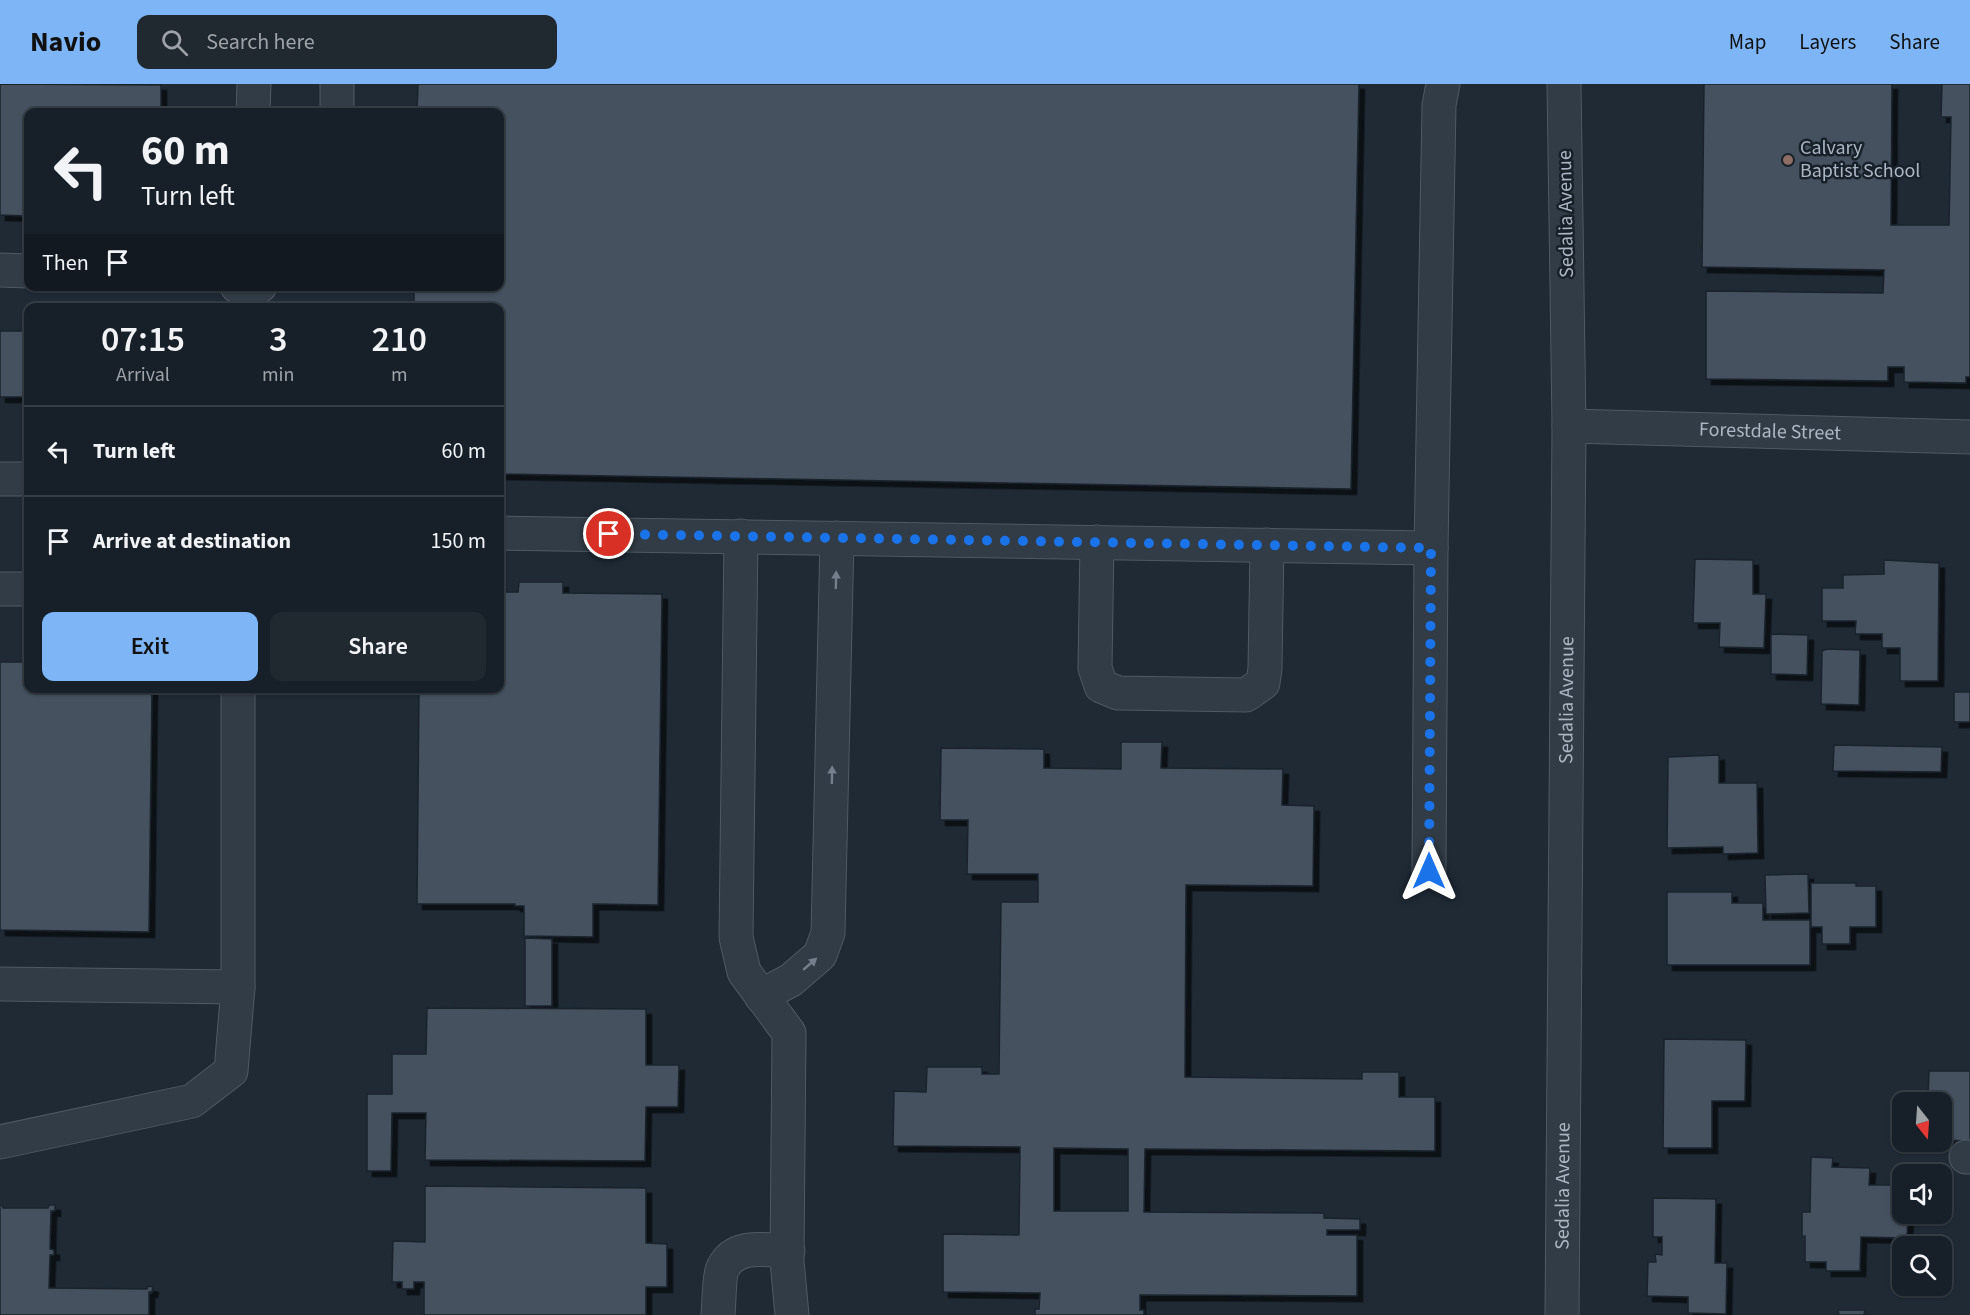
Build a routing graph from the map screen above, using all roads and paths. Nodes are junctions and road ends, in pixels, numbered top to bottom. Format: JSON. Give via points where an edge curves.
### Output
{"nodes":[{"id":1,"x":254,"y":84,"type":"edge"},
{"id":2,"x":338,"y":84,"type":"edge"},
{"id":3,"x":1443,"y":84,"type":"edge"},
{"id":4,"x":1564,"y":84,"type":"edge"},
{"id":5,"x":253,"y":108,"type":"edge"},
{"id":6,"x":337,"y":108,"type":"edge"},
{"id":7,"x":0,"y":270,"type":"edge"},
{"id":8,"x":24,"y":271,"type":"edge"},
{"id":9,"x":1569,"y":426,"type":"junction"},
{"id":10,"x":1970,"y":437,"type":"edge"},
{"id":11,"x":0,"y":478,"type":"edge"},
{"id":12,"x":24,"y":479,"type":"edge"},
{"id":13,"x":504,"y":533,"type":"edge"},
{"id":14,"x":741,"y":536,"type":"junction"},
{"id":15,"x":837,"y":538,"type":"junction"},
{"id":16,"x":1097,"y":542,"type":"junction"},
{"id":17,"x":1267,"y":545,"type":"junction"},
{"id":18,"x":1431,"y":548,"type":"junction"},
{"id":19,"x":0,"y":589,"type":"edge"},
{"id":20,"x":24,"y":589,"type":"edge"},
{"id":21,"x":238,"y":693,"type":"edge"},
{"id":22,"x":1429,"y":871,"type":"dead end"},
{"id":23,"x":0,"y":984,"type":"edge"},
{"id":24,"x":238,"y":987,"type":"junction"},
{"id":25,"x":761,"y":996,"type":"junction"},
{"id":26,"x":0,"y":1142,"type":"edge"},
{"id":27,"x":788,"y":1251,"type":"junction"},
{"id":28,"x":718,"y":1315,"type":"edge"},
{"id":29,"x":792,"y":1315,"type":"edge"},
{"id":30,"x":1562,"y":1315,"type":"edge"}],
"edges":[{"from":1,"to":5,"type":"street"},
{"from":2,"to":6,"type":"street"},
{"from":3,"to":18,"type":"street","via":[[1439,105]]},
{"from":4,"to":9,"type":"street","name":"Sedalia Avenue"},
{"from":7,"to":8,"type":"street"},
{"from":9,"to":10,"type":"street","name":"Forestdale Street"},
{"from":9,"to":30,"type":"street","name":"Sedalia Avenue"},
{"from":11,"to":12,"type":"street"},
{"from":13,"to":14,"type":"street"},
{"from":14,"to":15,"type":"street"},
{"from":14,"to":25,"type":"street","via":[[736,937],[744,972]]},
{"from":15,"to":16,"type":"street"},
{"from":25,"to":15,"type":"street","one_way":true,"via":[[791,980],[820,955],[828,933]]},
{"from":16,"to":17,"type":"street"},
{"from":16,"to":17,"type":"street","via":[[1095,668],[1101,686],[1118,693],[1246,695],[1263,682]]},
{"from":17,"to":18,"type":"street"},
{"from":18,"to":22,"type":"street"},
{"from":19,"to":20,"type":"street"},
{"from":21,"to":24,"type":"street"},
{"from":23,"to":24,"type":"street"},
{"from":24,"to":26,"type":"street","via":[[231,1071],[192,1101]]},
{"from":25,"to":27,"type":"street","via":[[789,1033]]},
{"from":27,"to":28,"type":"street","via":[[752,1248],[734,1255],[722,1268]]},
{"from":27,"to":29,"type":"street"}]}
